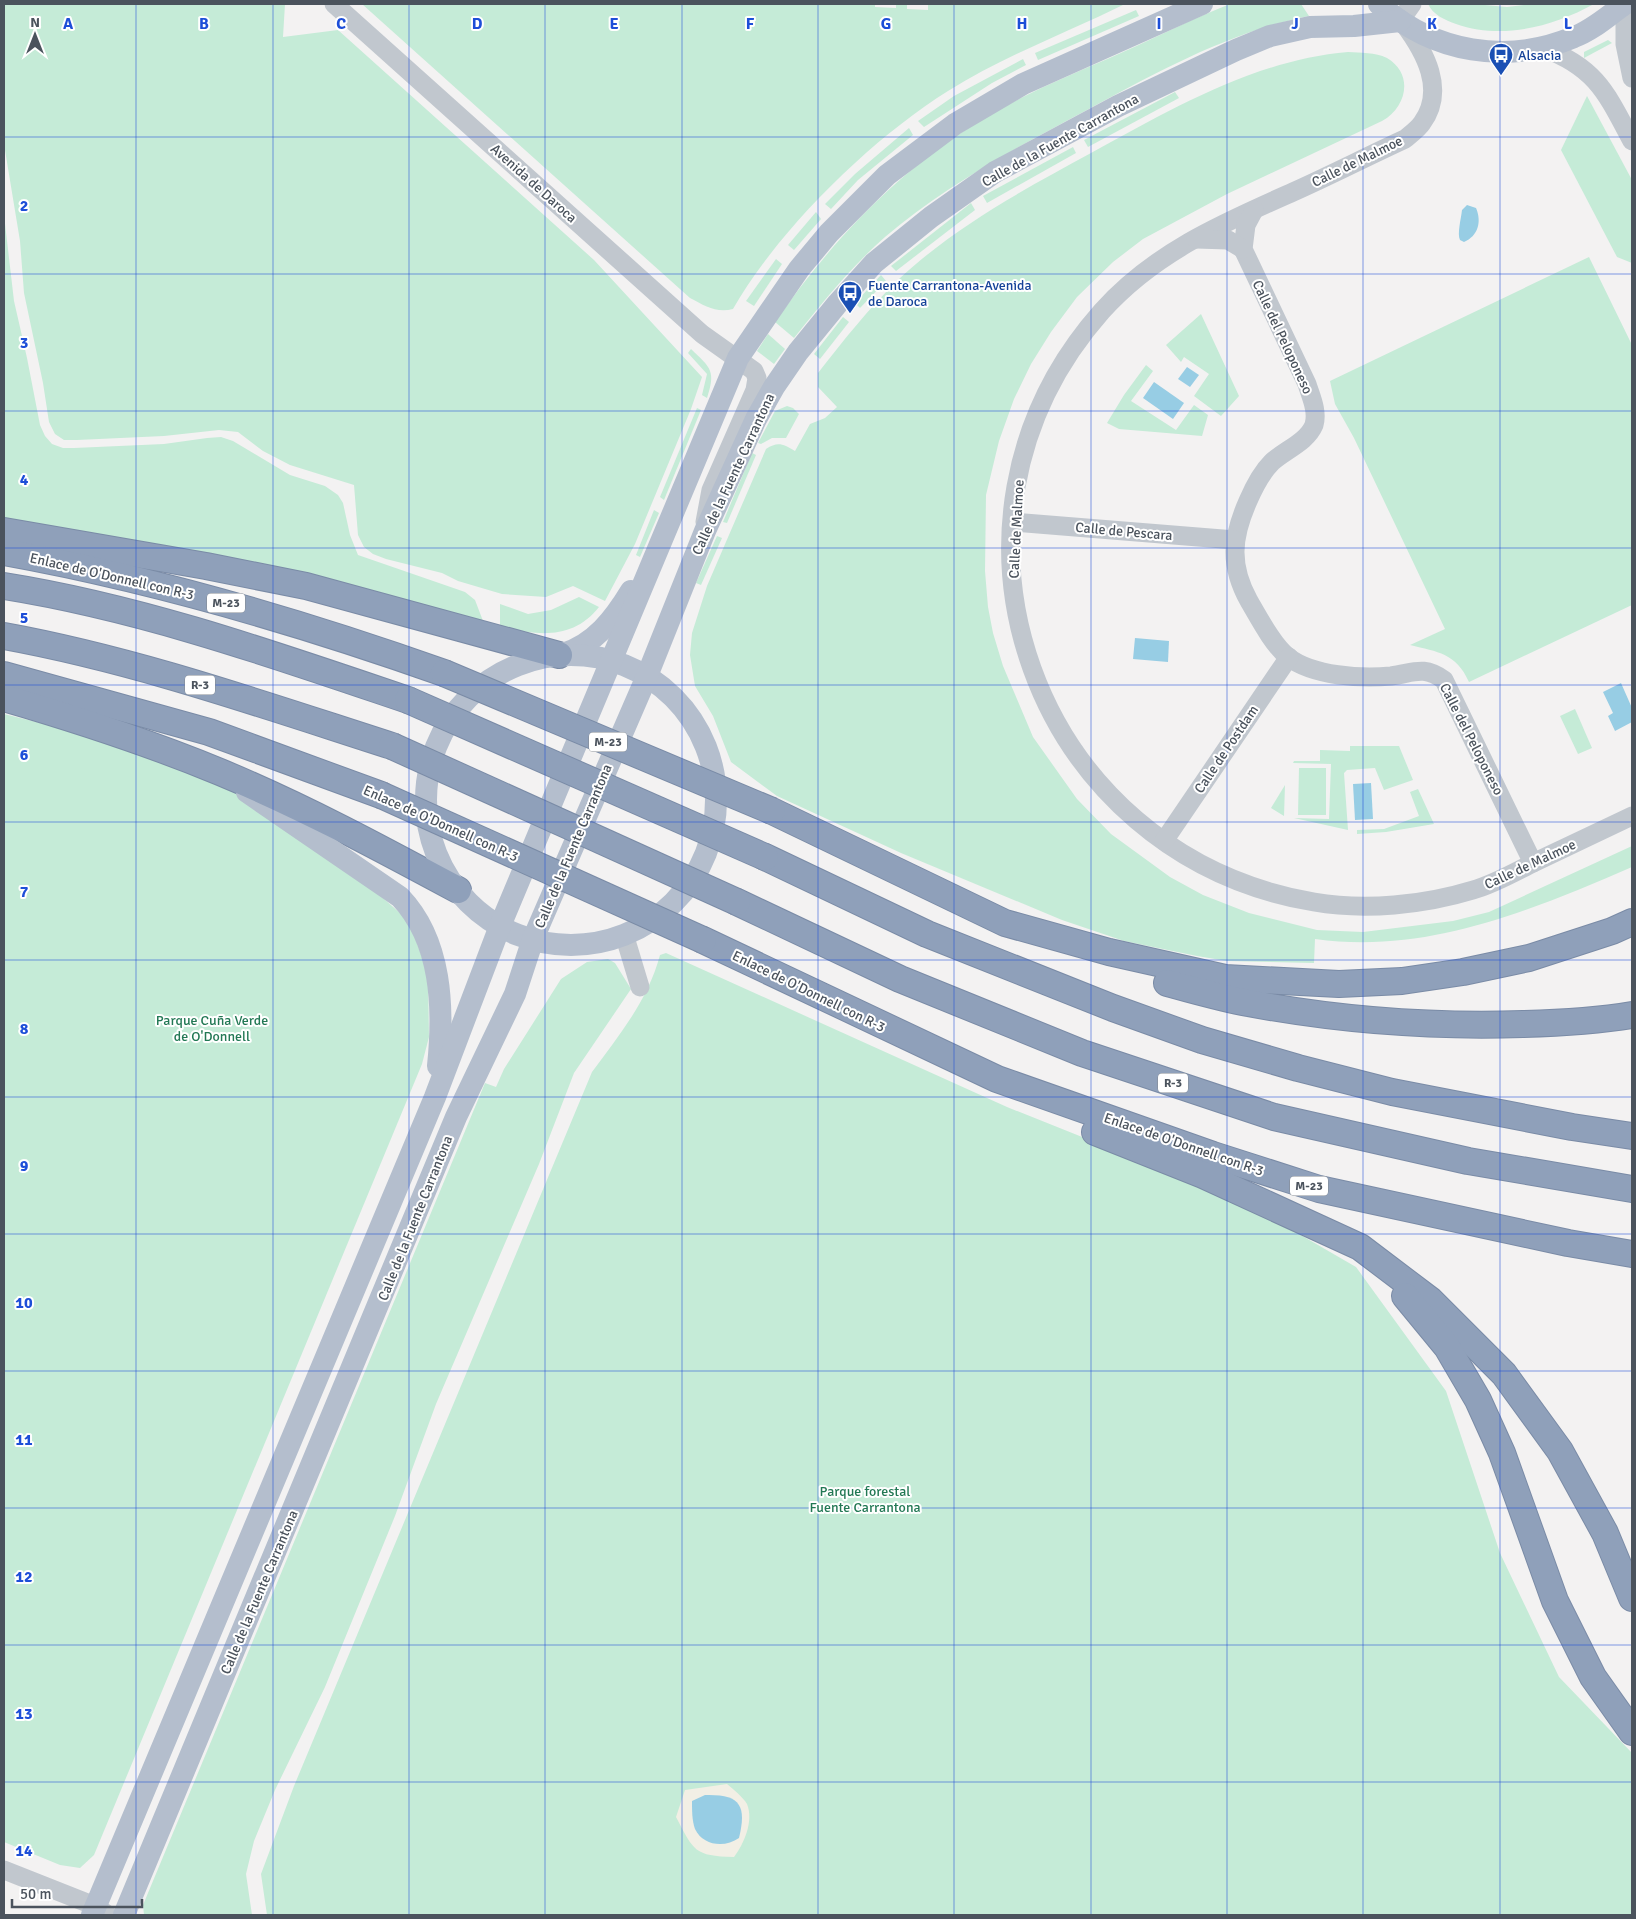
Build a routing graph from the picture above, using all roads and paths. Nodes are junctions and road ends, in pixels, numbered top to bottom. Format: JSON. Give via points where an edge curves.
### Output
{"nodes":[{"id":1,"x":334,"y":4,"type":"edge"},
{"id":2,"x":1202,"y":4,"type":"edge"},
{"id":3,"x":1379,"y":4,"type":"edge"},
{"id":4,"x":1625,"y":4,"type":"edge"},
{"id":5,"x":1405,"y":16,"type":"edge"},
{"id":6,"x":1543,"y":48,"type":"junction"},
{"id":7,"x":1632,"y":78,"type":"edge"},
{"id":8,"x":1632,"y":141,"type":"edge"},
{"id":9,"x":1254,"y":210,"type":"junction"},
{"id":10,"x":1190,"y":240,"type":"junction"},
{"id":11,"x":1243,"y":249,"type":"junction"},
{"id":12,"x":738,"y":358,"type":"junction"},
{"id":13,"x":1013,"y":522,"type":"junction"},
{"id":14,"x":705,"y":530,"type":"junction"},
{"id":15,"x":4,"y":531,"type":"edge"},
{"id":16,"x":665,"y":531,"type":"junction"},
{"id":17,"x":1235,"y":540,"type":"junction"},
{"id":18,"x":4,"y":552,"type":"edge"},
{"id":19,"x":4,"y":586,"type":"edge"},
{"id":20,"x":4,"y":636,"type":"edge"},
{"id":21,"x":559,"y":655,"type":"junction"},
{"id":22,"x":1288,"y":657,"type":"junction"},
{"id":23,"x":612,"y":661,"type":"junction"},
{"id":24,"x":4,"y":675,"type":"edge"},
{"id":25,"x":647,"y":676,"type":"junction"},
{"id":26,"x":4,"y":698,"type":"edge"},
{"id":27,"x":220,"y":772,"type":"junction"},
{"id":28,"x":1632,"y":816,"type":"edge"},
{"id":29,"x":1164,"y":840,"type":"junction"},
{"id":30,"x":1532,"y":863,"type":"junction"},
{"id":31,"x":458,"y":890,"type":"junction"},
{"id":32,"x":1005,"y":923,"type":"junction"},
{"id":33,"x":500,"y":926,"type":"junction"},
{"id":34,"x":1622,"y":927,"type":"edge"},
{"id":35,"x":624,"y":934,"type":"junction"},
{"id":36,"x":533,"y":939,"type":"junction"},
{"id":37,"x":640,"y":987,"type":"dead end"},
{"id":38,"x":1632,"y":1015,"type":"edge"},
{"id":39,"x":997,"y":1079,"type":"junction"},
{"id":40,"x":435,"y":1097,"type":"junction"},
{"id":41,"x":1632,"y":1136,"type":"edge"},
{"id":42,"x":1632,"y":1189,"type":"edge"},
{"id":43,"x":1296,"y":1216,"type":"junction"},
{"id":44,"x":1632,"y":1254,"type":"edge"},
{"id":45,"x":1632,"y":1598,"type":"edge"},
{"id":46,"x":1632,"y":1732,"type":"edge"},
{"id":47,"x":4,"y":1870,"type":"edge"},
{"id":48,"x":98,"y":1912,"type":"edge"},
{"id":49,"x":124,"y":1915,"type":"edge"}],
"edges":[{"from":1,"to":12,"type":"street","name":"Avenida de Daroca","via":[[702,334]]},
{"from":2,"to":12,"type":"main road","name":"Calle de la Fuente Carrantona","via":[[1023,84],[956,124],[887,175],[799,269]]},
{"from":3,"to":5,"type":"main road"},
{"from":4,"to":6,"type":"main road","via":[[1576,37]]},
{"from":4,"to":7,"type":"street","via":[[1625,44]]},
{"from":5,"to":6,"type":"main road","via":[[1450,45],[1483,52],[1524,52]]},
{"from":5,"to":9,"type":"street","name":"Calle de Malmoe","via":[[1430,65],[1431,109],[1422,124],[1405,138]]},
{"from":5,"to":14,"type":"main road","name":"Calle de la Fuente Carrantona","via":[[1354,26],[1310,27],[1270,36],[1236,50],[1118,106],[996,172],[932,217],[874,263],[798,352],[756,419]]},
{"from":6,"to":8,"type":"street","via":[[1564,56],[1589,74],[1606,92]]},
{"from":9,"to":10,"type":"street","name":"Calle de Malmoe"},
{"from":9,"to":11,"type":"street","via":[[1246,225]]},
{"from":10,"to":11,"type":"street","via":[[1218,238]]},
{"from":10,"to":13,"type":"street","name":"Calle de Malmoe","via":[[1122,290],[1080,337],[1045,396],[1020,466]]},
{"from":11,"to":17,"type":"street","name":"Calle del Peloponeso","via":[[1307,384],[1314,407],[1314,424],[1307,436],[1271,463],[1256,483],[1238,523]]},
{"from":12,"to":14,"type":"street","name":"Avenida de Daroca","via":[[754,371],[756,385],[711,490]]},
{"from":12,"to":16,"type":"main road","name":"Calle de la Fuente Carrantona"},
{"from":13,"to":17,"type":"street","name":"Calle de Pescara"},
{"from":13,"to":29,"type":"street","name":"Calle de Malmoe","via":[[1012,583],[1030,667],[1044,699],[1060,732],[1103,790],[1141,825]]},
{"from":14,"to":25,"type":"main road","name":"Calle de la Fuente Carrantona"},
{"from":15,"to":21,"type":"highway","via":[[306,586]]},
{"from":16,"to":21,"type":"main road","name":"Calle de la Fuente Carrantona","via":[[606,628],[574,651]]},
{"from":16,"to":23,"type":"main road","name":"Calle de la Fuente Carrantona"},
{"from":17,"to":22,"type":"street","name":"Calle del Peloponeso","via":[[1237,574],[1243,591],[1262,624]]},
{"from":18,"to":32,"type":"highway","name":"Enlace de O'Donnell con R-3","number":"M-23","bridge":true,"via":[[208,598],[444,673],[772,811]]},
{"from":19,"to":41,"type":"highway","bridge":true,"via":[[65,597],[237,642],[408,700],[765,857],[927,934],[1202,1040],[1392,1092]]},
{"from":20,"to":42,"type":"highway","number":"R-3","bridge":true,"via":[[70,648],[218,690],[392,746],[900,979],[1082,1053],[1274,1117],[1468,1162]]},
{"from":21,"to":23,"type":"main road"},
{"from":21,"to":31,"type":"main road","via":[[532,660],[492,678],[470,695],[444,729],[428,769],[426,812],[434,851]]},
{"from":22,"to":29,"type":"street","name":"Calle de Postdam"},
{"from":22,"to":30,"type":"street","name":"Calle del Peloponeso","via":[[1335,674],[1359,678],[1393,676],[1414,670],[1433,672],[1444,680]]},
{"from":23,"to":25,"type":"main road"},
{"from":23,"to":33,"type":"main road","name":"Calle de la Fuente Carrantona"},
{"from":24,"to":39,"type":"highway","name":"Enlace de O'Donnell con R-3","number":"M-23","bridge":true,"via":[[209,732],[382,795],[703,940]]},
{"from":25,"to":35,"type":"main road","via":[[676,699],[701,734],[714,774],[715,817],[710,845],[690,883],[661,913]]},
{"from":25,"to":36,"type":"main road","name":"Calle de la Fuente Carrantona"},
{"from":26,"to":27,"type":"highway"},
{"from":27,"to":31,"type":"highway","via":[[326,821]]},
{"from":27,"to":40,"type":"main road","via":[[400,897],[412,909],[428,939],[437,984],[442,1032]]},
{"from":28,"to":30,"type":"street","name":"Calle de Malmoe"},
{"from":29,"to":30,"type":"street","name":"Calle de Malmoe","via":[[1190,860],[1241,883],[1324,903],[1406,904],[1472,890]]},
{"from":31,"to":33,"type":"main road","via":[[476,909]]},
{"from":32,"to":34,"type":"highway","name":"Enlace de O'Donnell con R-3","number":"M-23","via":[[1109,952],[1225,978],[1339,984],[1402,981],[1463,972],[1529,958]]},
{"from":32,"to":38,"type":"highway","via":[[1096,962],[1159,981],[1248,1003],[1351,1019],[1477,1026]]},
{"from":33,"to":36,"type":"main road"},
{"from":33,"to":40,"type":"main road","name":"Calle de la Fuente Carrantona"},
{"from":35,"to":36,"type":"main road","via":[[582,944],[554,944]]},
{"from":35,"to":37,"type":"street"},
{"from":36,"to":49,"type":"main road","name":"Calle de la Fuente Carrantona","via":[[515,994],[456,1118]]},
{"from":39,"to":43,"type":"highway","via":[[1078,1125]]},
{"from":39,"to":44,"type":"highway","name":"Enlace de O'Donnell con R-3","number":"M-23","via":[[1213,1156],[1319,1189]]},
{"from":40,"to":48,"type":"main road","name":"Calle de la Fuente Carrantona"},
{"from":43,"to":45,"type":"highway","via":[[1360,1247],[1430,1300],[1504,1374],[1560,1451],[1605,1533]]},
{"from":43,"to":46,"type":"highway","via":[[1405,1296],[1447,1347],[1478,1400],[1502,1453],[1555,1601],[1594,1677]]},
{"from":47,"to":48,"type":"street"}]}
